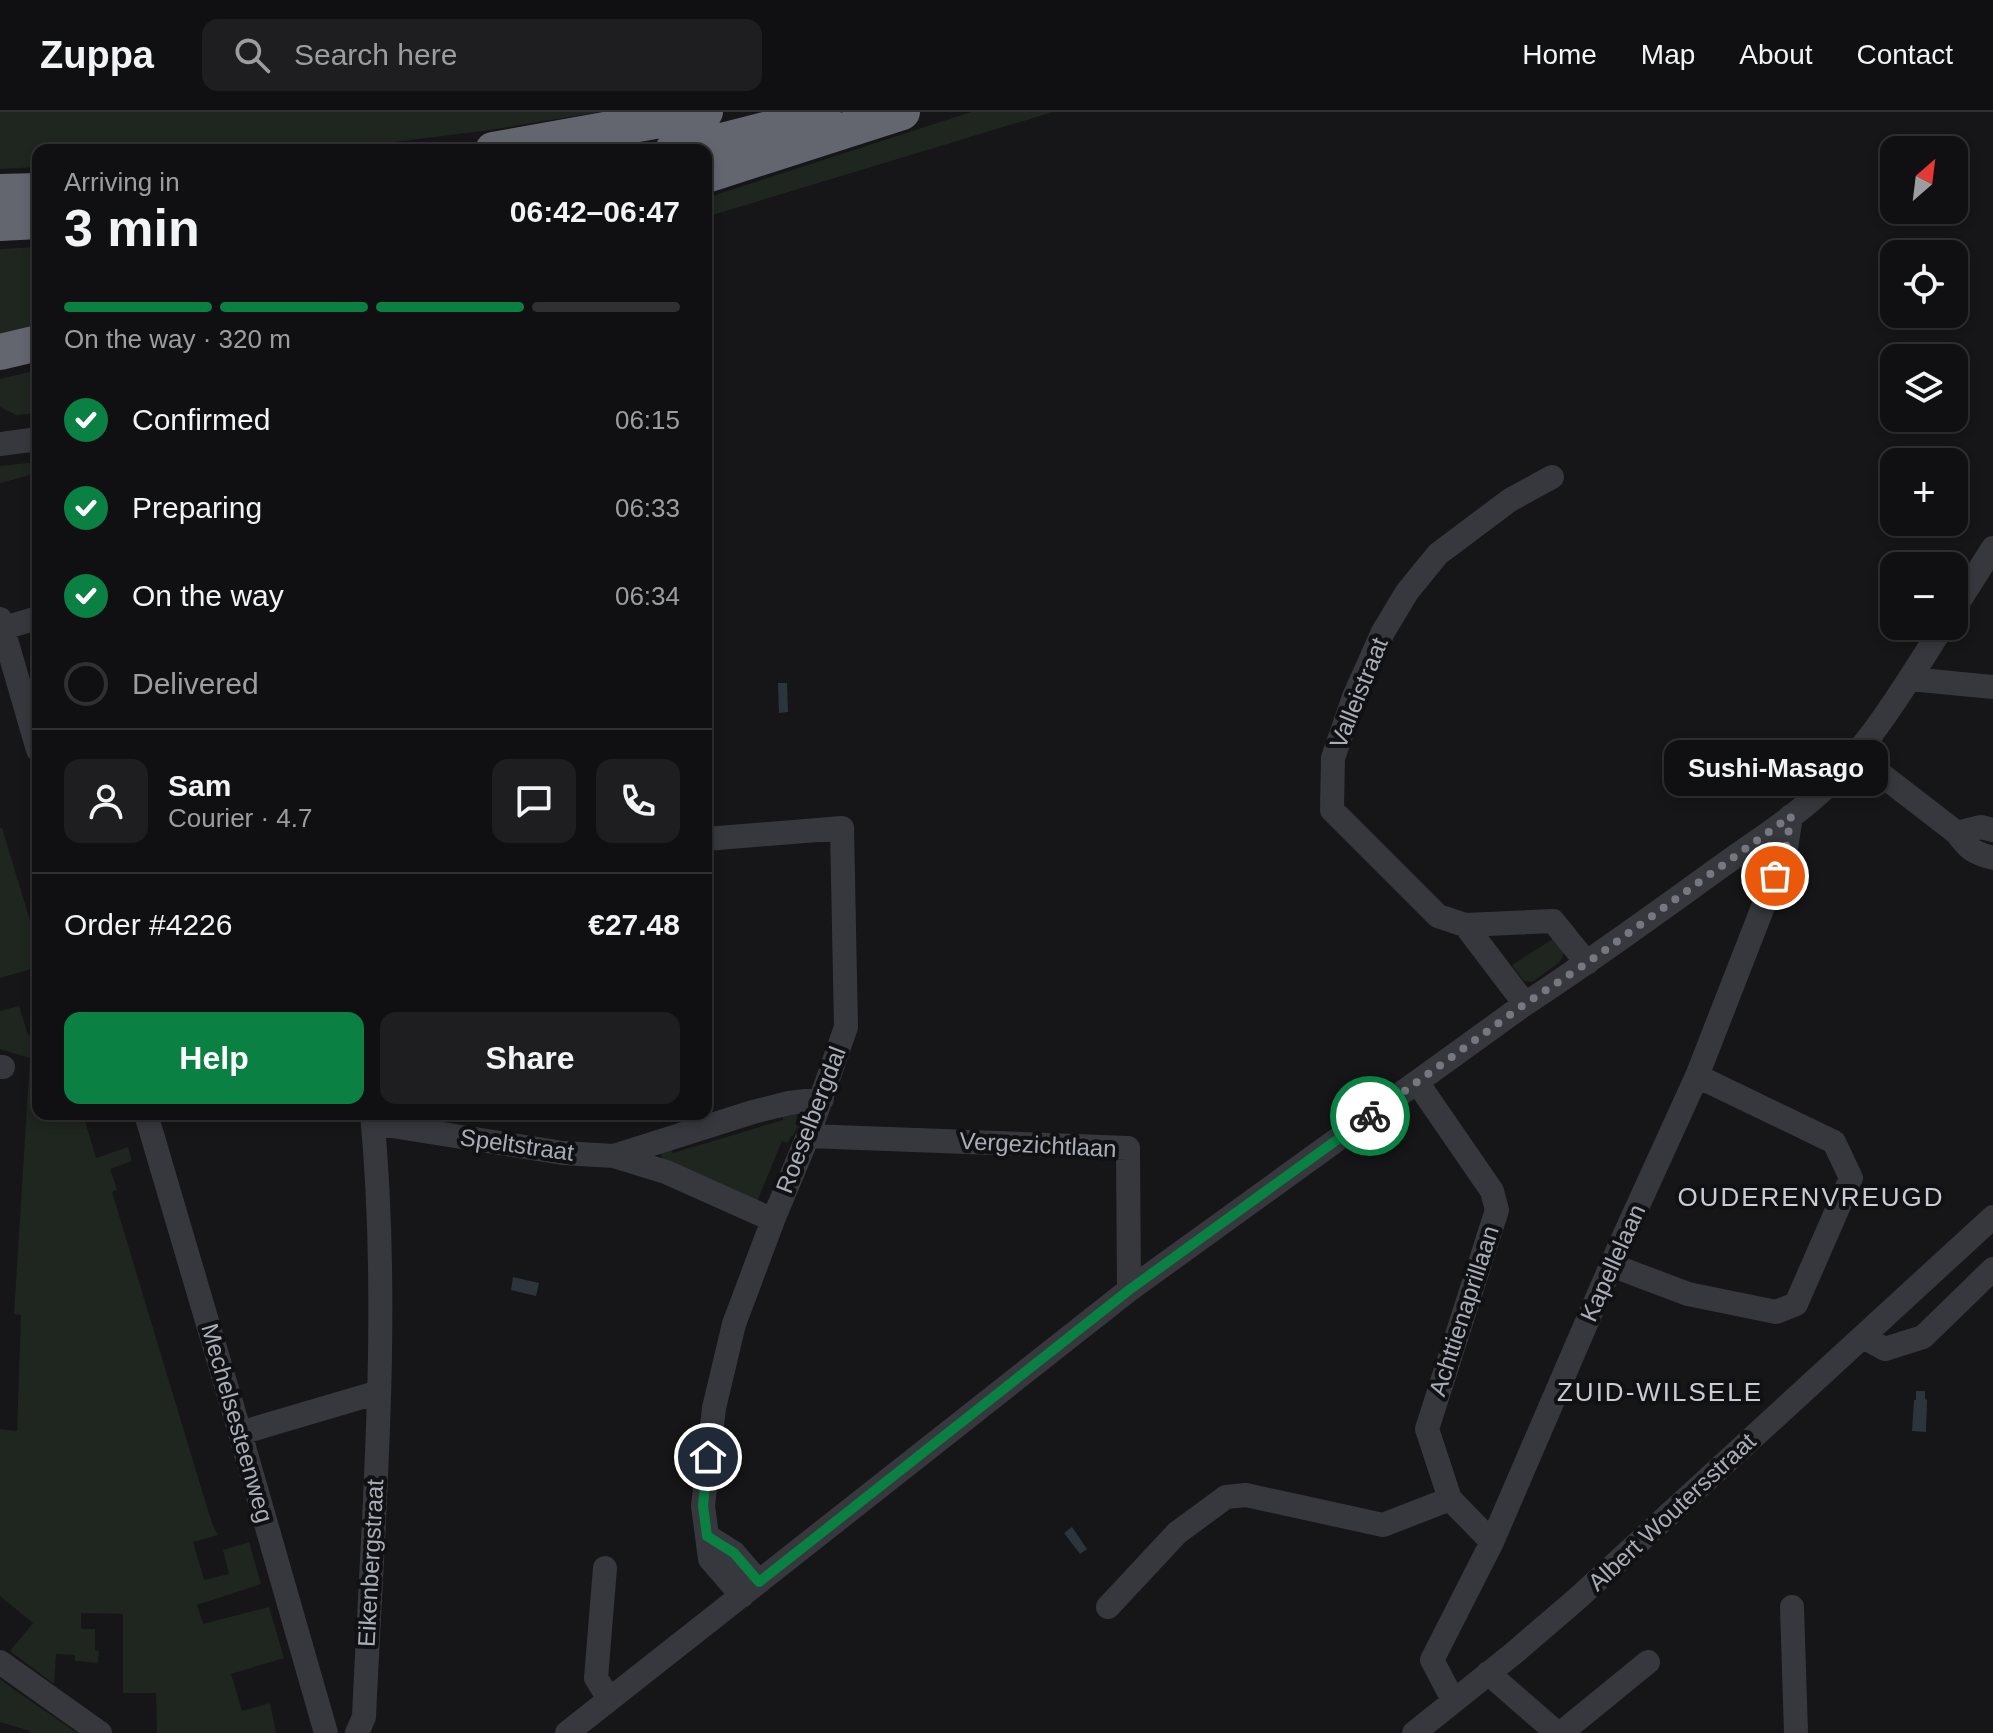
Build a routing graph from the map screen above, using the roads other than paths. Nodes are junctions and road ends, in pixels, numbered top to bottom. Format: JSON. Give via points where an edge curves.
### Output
{"nodes":[{"id":1,"x":705,"y":112,"type":"edge"},
{"id":2,"x":834,"y":112,"type":"edge"},
{"id":3,"x":902,"y":112,"type":"edge"},
{"id":4,"x":526,"y":144,"type":"edge"},
{"id":5,"x":705,"y":144,"type":"edge"},
{"id":6,"x":712,"y":173,"type":"edge"},
{"id":7,"x":32,"y":191,"type":"edge"},
{"id":8,"x":0,"y":192,"type":"edge"},
{"id":9,"x":32,"y":221,"type":"edge"},
{"id":10,"x":0,"y":223,"type":"edge"},
{"id":11,"x":32,"y":344,"type":"edge"},
{"id":12,"x":0,"y":352,"type":"edge"},
{"id":13,"x":32,"y":440,"type":"edge"},
{"id":14,"x":0,"y":444,"type":"edge"},
{"id":15,"x":1552,"y":477,"type":"dead end"},
{"id":16,"x":1993,"y":548,"type":"edge"},
{"id":17,"x":1968,"y":587,"type":"edge"},
{"id":18,"x":32,"y":619,"type":"edge"},
{"id":19,"x":1,"y":624,"type":"edge"},
{"id":20,"x":1934,"y":640,"type":"edge"},
{"id":21,"x":1910,"y":679,"type":"junction"},
{"id":22,"x":1993,"y":687,"type":"edge"},
{"id":23,"x":32,"y":730,"type":"edge"},
{"id":24,"x":1856,"y":755,"type":"junction"},
{"id":25,"x":1791,"y":816,"type":"junction"},
{"id":26,"x":1993,"y":830,"type":"edge"},
{"id":27,"x":1957,"y":833,"type":"junction"},
{"id":28,"x":712,"y":839,"type":"edge"},
{"id":29,"x":1993,"y":858,"type":"edge"},
{"id":30,"x":1465,"y":925,"type":"junction"},
{"id":31,"x":1587,"y":963,"type":"junction"},
{"id":32,"x":1525,"y":1004,"type":"junction"},
{"id":33,"x":1697,"y":1076,"type":"junction"},
{"id":34,"x":1417,"y":1082,"type":"junction"},
{"id":35,"x":822,"y":1099,"type":"junction"},
{"id":36,"x":148,"y":1120,"type":"edge"},
{"id":37,"x":373,"y":1120,"type":"edge"},
{"id":38,"x":384,"y":1120,"type":"edge"},
{"id":39,"x":808,"y":1136,"type":"junction"},
{"id":40,"x":614,"y":1156,"type":"junction"},
{"id":41,"x":1993,"y":1217,"type":"edge"},
{"id":42,"x":773,"y":1220,"type":"junction"},
{"id":43,"x":1611,"y":1265,"type":"junction"},
{"id":44,"x":1993,"y":1269,"type":"edge"},
{"id":45,"x":1129,"y":1290,"type":"junction"},
{"id":46,"x":1863,"y":1337,"type":"junction"},
{"id":47,"x":379,"y":1392,"type":"junction"},
{"id":48,"x":240,"y":1433,"type":"junction"},
{"id":49,"x":1450,"y":1499,"type":"junction"},
{"id":50,"x":1492,"y":1542,"type":"junction"},
{"id":51,"x":605,"y":1568,"type":"dead end"},
{"id":52,"x":750,"y":1589,"type":"junction"},
{"id":53,"x":1108,"y":1607,"type":"dead end"},
{"id":54,"x":1792,"y":1607,"type":"dead end"},
{"id":55,"x":0,"y":1662,"type":"edge"},
{"id":56,"x":1648,"y":1662,"type":"dead end"},
{"id":57,"x":1488,"y":1673,"type":"junction"},
{"id":58,"x":609,"y":1699,"type":"junction"},
{"id":59,"x":1453,"y":1700,"type":"junction"},
{"id":60,"x":100,"y":1733,"type":"edge"},
{"id":61,"x":326,"y":1733,"type":"edge"},
{"id":62,"x":357,"y":1733,"type":"edge"},
{"id":63,"x":567,"y":1733,"type":"edge"},
{"id":64,"x":1414,"y":1733,"type":"edge"},
{"id":65,"x":1559,"y":1733,"type":"edge"},
{"id":66,"x":1796,"y":1733,"type":"edge"}],
"edges":[{"from":1,"to":4,"type":"highway"},
{"from":2,"to":5,"type":"highway"},
{"from":3,"to":6,"type":"highway"},
{"from":7,"to":8,"type":"highway"},
{"from":9,"to":10,"type":"highway"},
{"from":11,"to":12,"type":"highway"},
{"from":13,"to":14,"type":"street"},
{"from":15,"to":30,"type":"street","name":"Valleistraat","via":[[1510,500],[1438,554],[1407,592],[1354,697],[1333,758],[1332,810],[1438,916]]},
{"from":16,"to":17,"type":"street"},
{"from":18,"to":19,"type":"street"},
{"from":19,"to":23,"type":"street"},
{"from":20,"to":21,"type":"street"},
{"from":21,"to":22,"type":"street"},
{"from":21,"to":24,"type":"street"},
{"from":24,"to":25,"type":"street"},
{"from":24,"to":27,"type":"street"},
{"from":25,"to":31,"type":"street"},
{"from":25,"to":33,"type":"street","name":"Kapellelaan","via":[[1786,848]]},
{"from":26,"to":27,"type":"street"},
{"from":27,"to":29,"type":"street","via":[[1976,854]]},
{"from":28,"to":35,"type":"street","name":"Roeselbergdal","via":[[842,828],[846,1027]]},
{"from":30,"to":31,"type":"street","name":"Valleistraat","via":[[1553,921]]},
{"from":30,"to":32,"type":"street","name":"Valleistraat"},
{"from":31,"to":32,"type":"street"},
{"from":32,"to":34,"type":"street"},
{"from":33,"to":43,"type":"street","name":"Kapellelaan"},
{"from":33,"to":43,"type":"street","via":[[1834,1142],[1851,1178],[1796,1304],[1776,1312],[1688,1294]]},
{"from":34,"to":45,"type":"street"},
{"from":34,"to":49,"type":"street","name":"Achttienaprillaan","via":[[1492,1191],[1497,1210],[1427,1429]]},
{"from":35,"to":39,"type":"street","name":"Roeselbergdal"},
{"from":35,"to":40,"type":"street","name":"Speltstraat","via":[[753,1112]]},
{"from":36,"to":48,"type":"street","name":"Mechelsesteenweg"},
{"from":37,"to":47,"type":"street","name":"Eikenbergstraat","via":[[380,1228]]},
{"from":38,"to":40,"type":"street","name":"Speltstraat","via":[[563,1153]]},
{"from":39,"to":42,"type":"street","name":"Roeselbergdal"},
{"from":39,"to":45,"type":"street","name":"Vergezichtlaan","via":[[1128,1148]]},
{"from":40,"to":42,"type":"street","name":"Speltstraat","via":[[666,1172]]},
{"from":41,"to":46,"type":"street","name":"Albert Woutersstraat"},
{"from":42,"to":52,"type":"street","name":"Roeselbergdal","via":[[734,1324],[714,1408],[703,1506],[707,1536],[734,1553]]},
{"from":43,"to":50,"type":"street","name":"Kapellelaan"},
{"from":44,"to":46,"type":"street","via":[[1923,1337],[1885,1349]]},
{"from":45,"to":52,"type":"street"},
{"from":46,"to":57,"type":"street","name":"Albert Woutersstraat","via":[[1578,1598]]},
{"from":47,"to":48,"type":"street"},
{"from":47,"to":62,"type":"street","name":"Eikenbergstraat","via":[[364,1717]]},
{"from":48,"to":61,"type":"street","name":"Mechelsesteenweg"},
{"from":49,"to":50,"type":"street","name":"Achttienaprillaan"},
{"from":49,"to":53,"type":"street","via":[[1383,1525],[1246,1495],[1226,1497],[1177,1533]]},
{"from":50,"to":59,"type":"street","name":"Kapellelaan","via":[[1432,1660]]},
{"from":51,"to":58,"type":"street","via":[[596,1678]]},
{"from":52,"to":58,"type":"street"},
{"from":54,"to":66,"type":"street"},
{"from":55,"to":60,"type":"street"},
{"from":56,"to":65,"type":"street"},
{"from":57,"to":59,"type":"street","name":"Albert Woutersstraat"},
{"from":57,"to":65,"type":"street"},
{"from":58,"to":63,"type":"street"},
{"from":59,"to":64,"type":"street","name":"Albert Woutersstraat"}]}
